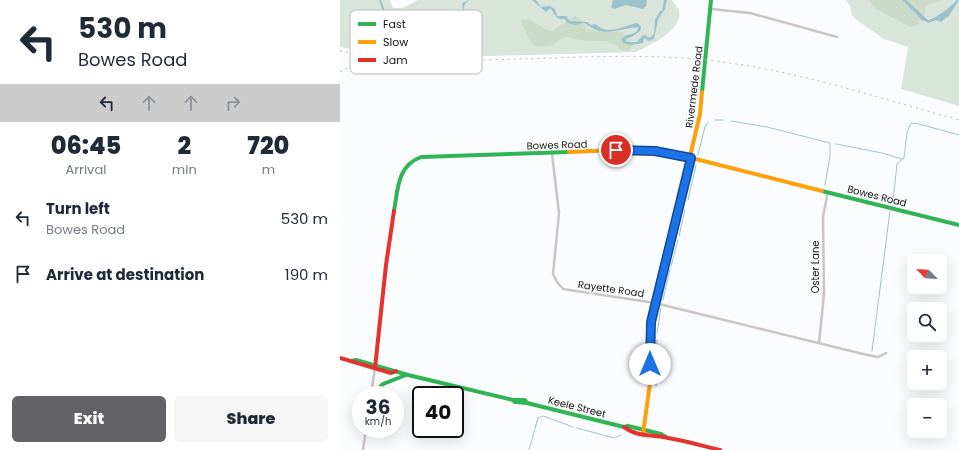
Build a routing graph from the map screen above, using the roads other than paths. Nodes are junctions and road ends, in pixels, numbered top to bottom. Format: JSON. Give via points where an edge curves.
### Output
{"nodes":[{"id":1,"x":711,"y":0,"type":"edge"},
{"id":2,"x":711,"y":9,"type":"junction"},
{"id":3,"x":837,"y":36,"type":"dead end"},
{"id":4,"x":552,"y":154,"type":"junction"},
{"id":5,"x":691,"y":158,"type":"junction"},
{"id":6,"x":828,"y":192,"type":"junction"},
{"id":7,"x":959,"y":225,"type":"edge"},
{"id":8,"x":655,"y":303,"type":"junction"},
{"id":9,"x":819,"y":343,"type":"junction"},
{"id":10,"x":886,"y":354,"type":"dead end"},
{"id":11,"x":340,"y":358,"type":"edge"},
{"id":12,"x":375,"y":367,"type":"junction"},
{"id":13,"x":408,"y":375,"type":"junction"},
{"id":14,"x":372,"y":386,"type":"edge"},
{"id":15,"x":378,"y":386,"type":"edge"},
{"id":16,"x":644,"y":432,"type":"junction"},
{"id":17,"x":365,"y":438,"type":"edge"},
{"id":18,"x":363,"y":450,"type":"edge"},
{"id":19,"x":720,"y":450,"type":"edge"}],
"edges":[{"from":1,"to":2,"type":"street","name":"Rivermede Road"},
{"from":2,"to":3,"type":"street","via":[[750,13]]},
{"from":2,"to":5,"type":"street","name":"Rivermede Road","via":[[700,114]]},
{"from":4,"to":5,"type":"street","name":"Bowes Road","via":[[645,150]]},
{"from":4,"to":8,"type":"street","name":"Rayette Road","via":[[559,213],[553,269],[557,282],[566,290]]},
{"from":4,"to":12,"type":"street","name":"Bowes Road","via":[[426,156],[417,158],[405,167],[398,180]]},
{"from":5,"to":6,"type":"street","name":"Bowes Road"},
{"from":5,"to":8,"type":"street","name":"Rivermede Road"},
{"from":6,"to":7,"type":"street","name":"Bowes Road"},
{"from":6,"to":9,"type":"street","name":"Oster Lane","via":[[823,216],[824,294]]},
{"from":8,"to":9,"type":"street","name":"Rayette Road"},
{"from":8,"to":16,"type":"street","name":"Rivermede Road","via":[[650,331],[650,383]]},
{"from":9,"to":10,"type":"street","name":"Rayette Road","via":[[878,357]]},
{"from":11,"to":12,"type":"street","name":"Keele Street","via":[[356,360]]},
{"from":12,"to":13,"type":"street","name":"Keele Street"},
{"from":12,"to":14,"type":"street","name":"Bowes Road"},
{"from":13,"to":15,"type":"street","via":[[386,381]]},
{"from":13,"to":16,"type":"street","name":"Keele Street","via":[[513,400],[525,400],[527,403]]},
{"from":16,"to":19,"type":"street","name":"Keele Street"},
{"from":17,"to":18,"type":"street"}]}
